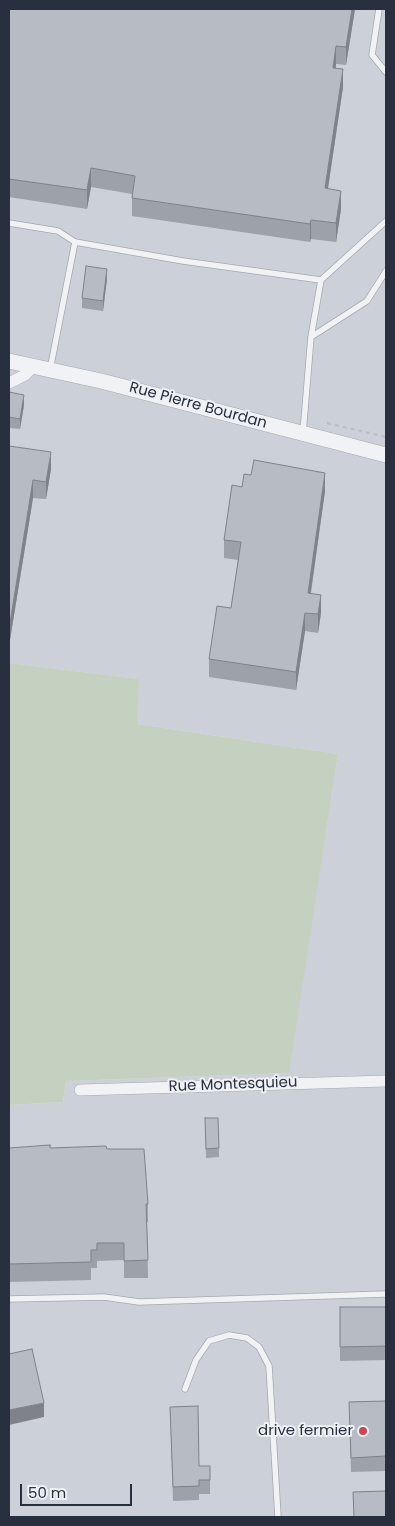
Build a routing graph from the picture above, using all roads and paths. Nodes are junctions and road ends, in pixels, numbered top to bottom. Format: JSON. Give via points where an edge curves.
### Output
{"nodes":[{"id":1,"x":379,"y":9,"type":"edge"},
{"id":2,"x":386,"y":72,"type":"edge"},
{"id":3,"x":386,"y":221,"type":"edge"},
{"id":4,"x":9,"y":223,"type":"edge"},
{"id":5,"x":75,"y":242,"type":"junction"},
{"id":6,"x":386,"y":271,"type":"edge"},
{"id":7,"x":321,"y":280,"type":"junction"},
{"id":8,"x":311,"y":337,"type":"junction"},
{"id":9,"x":9,"y":361,"type":"edge"},
{"id":10,"x":33,"y":367,"type":"junction"},
{"id":11,"x":50,"y":370,"type":"junction"},
{"id":12,"x":9,"y":383,"type":"edge"},
{"id":13,"x":303,"y":433,"type":"junction"},
{"id":14,"x":386,"y":455,"type":"edge"},
{"id":15,"x":386,"y":1081,"type":"edge"},
{"id":16,"x":80,"y":1090,"type":"dead end"},
{"id":17,"x":386,"y":1294,"type":"edge"},
{"id":18,"x":9,"y":1299,"type":"edge"},
{"id":19,"x":185,"y":1389,"type":"dead end"},
{"id":20,"x":278,"y":1517,"type":"edge"}],
"edges":[{"from":1,"to":2,"type":"lane","via":[[372,54]]},
{"from":3,"to":7,"type":"lane"},
{"from":4,"to":5,"type":"lane","via":[[58,231]]},
{"from":5,"to":7,"type":"lane"},
{"from":5,"to":11,"type":"lane"},
{"from":6,"to":8,"type":"lane","via":[[367,301]]},
{"from":7,"to":8,"type":"lane"},
{"from":8,"to":13,"type":"lane"},
{"from":9,"to":10,"type":"street","name":"Rue Pierre Bourdan"},
{"from":10,"to":11,"type":"street","name":"Rue Pierre Bourdan"},
{"from":10,"to":12,"type":"street"},
{"from":11,"to":13,"type":"street","name":"Rue Pierre Bourdan"},
{"from":13,"to":14,"type":"street","name":"Rue Pierre Bourdan"},
{"from":15,"to":16,"type":"street","name":"Rue Montesquieu"},
{"from":17,"to":18,"type":"lane","via":[[139,1302],[104,1297]]},
{"from":19,"to":20,"type":"lane","via":[[196,1360],[209,1341],[229,1335],[247,1338],[259,1348],[269,1366]]}]}
